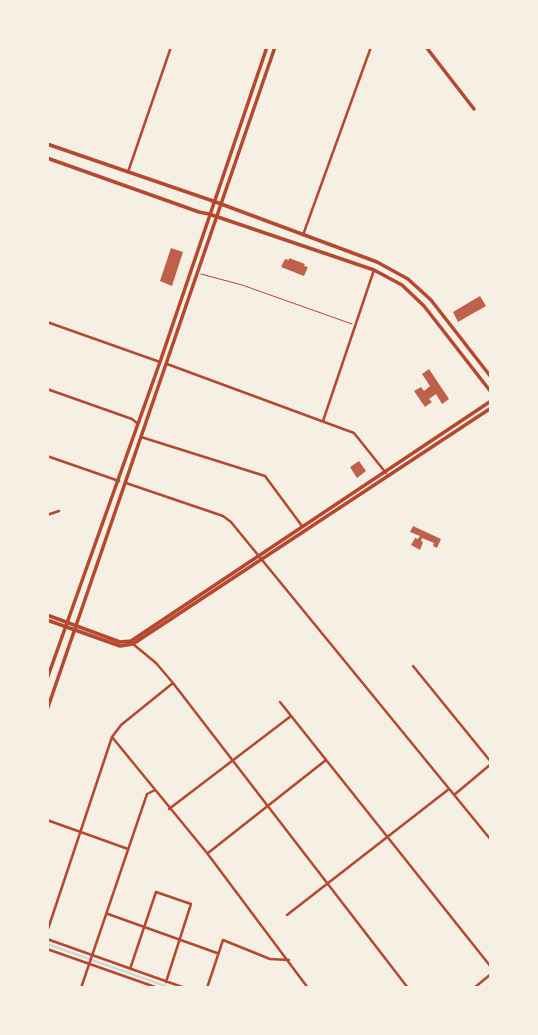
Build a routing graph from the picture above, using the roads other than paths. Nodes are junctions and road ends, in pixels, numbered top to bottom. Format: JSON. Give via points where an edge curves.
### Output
{"nodes":[{"id":1,"x":171,"y":47,"type":"edge"},
{"id":2,"x":267,"y":47,"type":"edge"},
{"id":3,"x":275,"y":47,"type":"edge"},
{"id":4,"x":371,"y":47,"type":"edge"},
{"id":5,"x":426,"y":47,"type":"edge"},
{"id":6,"x":474,"y":109,"type":"dead end"},
{"id":7,"x":47,"y":144,"type":"edge"},
{"id":8,"x":47,"y":158,"type":"edge"},
{"id":9,"x":128,"y":172,"type":"junction"},
{"id":10,"x":213,"y":201,"type":"junction"},
{"id":11,"x":221,"y":205,"type":"junction"},
{"id":12,"x":209,"y":214,"type":"junction"},
{"id":13,"x":217,"y":216,"type":"junction"},
{"id":14,"x":303,"y":235,"type":"junction"},
{"id":15,"x":353,"y":254,"type":"junction"},
{"id":16,"x":350,"y":261,"type":"junction"},
{"id":17,"x":374,"y":270,"type":"junction"},
{"id":18,"x":198,"y":273,"type":"junction"},
{"id":19,"x":47,"y":322,"type":"edge"},
{"id":20,"x":355,"y":325,"type":"junction"},
{"id":21,"x":160,"y":362,"type":"junction"},
{"id":22,"x":167,"y":364,"type":"junction"},
{"id":23,"x":491,"y":377,"type":"edge"},
{"id":24,"x":47,"y":389,"type":"edge"},
{"id":25,"x":491,"y":393,"type":"edge"},
{"id":26,"x":491,"y":401,"type":"edge"},
{"id":27,"x":491,"y":408,"type":"edge"},
{"id":28,"x":323,"y":421,"type":"junction"},
{"id":29,"x":138,"y":424,"type":"junction"},
{"id":30,"x":141,"y":437,"type":"junction"},
{"id":31,"x":47,"y":456,"type":"edge"},
{"id":32,"x":386,"y":474,"type":"junction"},
{"id":33,"x":119,"y":481,"type":"junction"},
{"id":34,"x":126,"y":483,"type":"junction"},
{"id":35,"x":58,"y":511,"type":"dead end"},
{"id":36,"x":47,"y":515,"type":"edge"},
{"id":37,"x":302,"y":526,"type":"junction"},
{"id":38,"x":47,"y":529,"type":"edge"},
{"id":39,"x":47,"y":537,"type":"edge"},
{"id":40,"x":258,"y":555,"type":"junction"},
{"id":41,"x":262,"y":560,"type":"junction"},
{"id":42,"x":47,"y":617,"type":"edge"},
{"id":43,"x":66,"y":625,"type":"junction"},
{"id":44,"x":76,"y":629,"type":"junction"},
{"id":45,"x":132,"y":643,"type":"junction"},
{"id":46,"x":412,"y":666,"type":"dead end"},
{"id":47,"x":47,"y":680,"type":"edge"},
{"id":48,"x":173,"y":683,"type":"junction"},
{"id":49,"x":280,"y":702,"type":"dead end"},
{"id":50,"x":47,"y":710,"type":"edge"},
{"id":51,"x":291,"y":716,"type":"junction"},
{"id":52,"x":112,"y":737,"type":"junction"},
{"id":53,"x":233,"y":760,"type":"junction"},
{"id":54,"x":326,"y":760,"type":"junction"},
{"id":55,"x":491,"y":763,"type":"edge"},
{"id":56,"x":449,"y":789,"type":"junction"},
{"id":57,"x":155,"y":790,"type":"junction"},
{"id":58,"x":454,"y":795,"type":"junction"},
{"id":59,"x":269,"y":807,"type":"junction"},
{"id":60,"x":169,"y":809,"type":"junction"},
{"id":61,"x":47,"y":820,"type":"edge"},
{"id":62,"x":82,"y":832,"type":"junction"},
{"id":63,"x":388,"y":837,"type":"junction"},
{"id":64,"x":491,"y":840,"type":"edge"},
{"id":65,"x":128,"y":849,"type":"junction"},
{"id":66,"x":207,"y":853,"type":"junction"},
{"id":67,"x":329,"y":885,"type":"junction"},
{"id":68,"x":107,"y":914,"type":"junction"},
{"id":69,"x":287,"y":915,"type":"dead end"},
{"id":70,"x":144,"y":927,"type":"junction"},
{"id":71,"x":47,"y":932,"type":"edge"},
{"id":72,"x":47,"y":939,"type":"edge"},
{"id":73,"x":179,"y":940,"type":"junction"},
{"id":74,"x":47,"y":949,"type":"edge"},
{"id":75,"x":217,"y":953,"type":"junction"},
{"id":76,"x":92,"y":955,"type":"junction"},
{"id":77,"x":289,"y":960,"type":"junction"},
{"id":78,"x":89,"y":964,"type":"junction"},
{"id":79,"x":491,"y":967,"type":"edge"},
{"id":80,"x":130,"y":969,"type":"junction"},
{"id":81,"x":491,"y":974,"type":"edge"},
{"id":82,"x":166,"y":982,"type":"junction"},
{"id":83,"x":81,"y":988,"type":"edge"},
{"id":84,"x":159,"y":988,"type":"edge"},
{"id":85,"x":185,"y":988,"type":"edge"},
{"id":86,"x":207,"y":988,"type":"edge"},
{"id":87,"x":309,"y":988,"type":"edge"},
{"id":88,"x":408,"y":988,"type":"edge"},
{"id":89,"x":474,"y":988,"type":"edge"}],
"edges":[{"from":1,"to":9,"type":"street"},
{"from":2,"to":10,"type":"main road"},
{"from":3,"to":11,"type":"main road"},
{"from":4,"to":14,"type":"street"},
{"from":5,"to":6,"type":"main road"},
{"from":7,"to":9,"type":"main road"},
{"from":8,"to":12,"type":"main road"},
{"from":9,"to":10,"type":"main road"},
{"from":10,"to":11,"type":"main road"},
{"from":10,"to":12,"type":"main road"},
{"from":11,"to":13,"type":"main road"},
{"from":11,"to":14,"type":"main road"},
{"from":12,"to":13,"type":"main road"},
{"from":12,"to":21,"type":"main road"},
{"from":13,"to":16,"type":"main road"},
{"from":13,"to":18,"type":"main road"},
{"from":14,"to":15,"type":"main road"},
{"from":15,"to":16,"type":"main road"},
{"from":15,"to":23,"type":"main road","via":[[408,279],[431,300]]},
{"from":16,"to":17,"type":"main road"},
{"from":17,"to":20,"type":"street"},
{"from":17,"to":25,"type":"main road","via":[[402,285],[424,306]]},
{"from":18,"to":20,"type":"lane"},
{"from":18,"to":22,"type":"main road"},
{"from":19,"to":21,"type":"street"},
{"from":20,"to":28,"type":"street"},
{"from":21,"to":29,"type":"main road"},
{"from":22,"to":28,"type":"street"},
{"from":22,"to":30,"type":"main road"},
{"from":24,"to":29,"type":"street"},
{"from":26,"to":32,"type":"main road"},
{"from":27,"to":32,"type":"main road"},
{"from":28,"to":32,"type":"street","via":[[358,436]]},
{"from":29,"to":33,"type":"main road"},
{"from":30,"to":34,"type":"main road"},
{"from":30,"to":37,"type":"street","via":[[265,476]]},
{"from":31,"to":33,"type":"street"},
{"from":32,"to":37,"type":"main road"},
{"from":32,"to":41,"type":"main road"},
{"from":33,"to":43,"type":"main road"},
{"from":34,"to":40,"type":"street","via":[[226,517]]},
{"from":34,"to":44,"type":"main road"},
{"from":35,"to":36,"type":"street"},
{"from":37,"to":40,"type":"main road"},
{"from":38,"to":39,"type":"street"},
{"from":40,"to":41,"type":"street"},
{"from":40,"to":45,"type":"main road"},
{"from":41,"to":45,"type":"main road"},
{"from":41,"to":56,"type":"street"},
{"from":42,"to":43,"type":"main road"},
{"from":43,"to":44,"type":"main road"},
{"from":43,"to":47,"type":"main road"},
{"from":44,"to":45,"type":"main road","via":[[120,646]]},
{"from":44,"to":50,"type":"main road"},
{"from":45,"to":48,"type":"street"},
{"from":46,"to":55,"type":"street"},
{"from":48,"to":52,"type":"street"},
{"from":48,"to":53,"type":"street"},
{"from":49,"to":51,"type":"street"},
{"from":51,"to":53,"type":"street"},
{"from":51,"to":54,"type":"street"},
{"from":52,"to":57,"type":"street"},
{"from":52,"to":62,"type":"street"},
{"from":53,"to":59,"type":"street"},
{"from":53,"to":60,"type":"street"},
{"from":54,"to":59,"type":"street"},
{"from":54,"to":63,"type":"street"},
{"from":55,"to":58,"type":"street"},
{"from":56,"to":58,"type":"street"},
{"from":56,"to":63,"type":"street"},
{"from":57,"to":60,"type":"street"},
{"from":57,"to":65,"type":"street","via":[[147,794]]},
{"from":58,"to":64,"type":"street"},
{"from":59,"to":66,"type":"street"},
{"from":59,"to":67,"type":"street"},
{"from":60,"to":66,"type":"street"},
{"from":61,"to":62,"type":"street"},
{"from":62,"to":65,"type":"street"},
{"from":62,"to":71,"type":"street"},
{"from":63,"to":67,"type":"street"},
{"from":63,"to":79,"type":"street"},
{"from":65,"to":68,"type":"street"},
{"from":66,"to":77,"type":"street"},
{"from":67,"to":69,"type":"street"},
{"from":67,"to":88,"type":"street"},
{"from":68,"to":70,"type":"street"},
{"from":68,"to":76,"type":"street"},
{"from":70,"to":73,"type":"street"},
{"from":70,"to":73,"type":"street","via":[[156,892],[191,904]]},
{"from":70,"to":80,"type":"street"},
{"from":72,"to":76,"type":"street"},
{"from":73,"to":75,"type":"street"},
{"from":73,"to":82,"type":"street"},
{"from":74,"to":78,"type":"street"},
{"from":75,"to":77,"type":"street","via":[[223,940],[270,959]]},
{"from":75,"to":86,"type":"street"},
{"from":76,"to":78,"type":"street"},
{"from":76,"to":80,"type":"street"},
{"from":77,"to":87,"type":"street"},
{"from":78,"to":83,"type":"street"},
{"from":78,"to":84,"type":"street"},
{"from":80,"to":82,"type":"street"},
{"from":81,"to":89,"type":"street"},
{"from":82,"to":85,"type":"street"}]}
